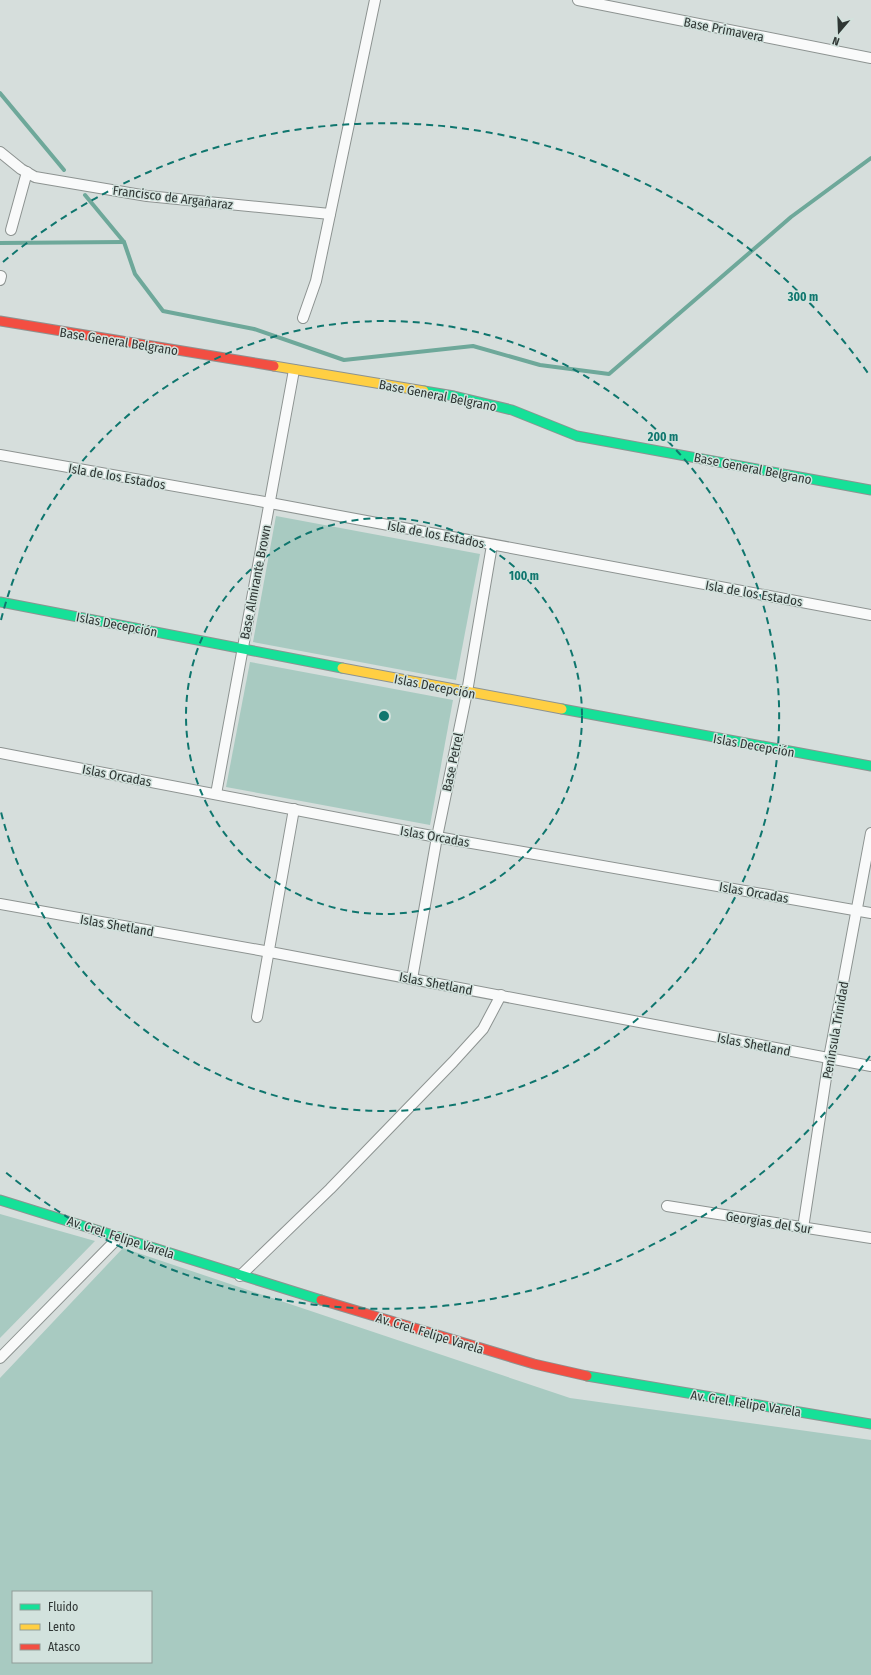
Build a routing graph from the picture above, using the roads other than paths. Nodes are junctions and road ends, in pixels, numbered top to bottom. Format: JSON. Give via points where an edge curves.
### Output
{"nodes":[{"id":1,"x":375,"y":0,"type":"edge"},
{"id":2,"x":578,"y":0,"type":"edge"},
{"id":3,"x":871,"y":58,"type":"edge"},
{"id":4,"x":0,"y":152,"type":"edge"},
{"id":5,"x":27,"y":172,"type":"junction"},
{"id":6,"x":330,"y":214,"type":"junction"},
{"id":7,"x":11,"y":230,"type":"dead end"},
{"id":8,"x":303,"y":318,"type":"dead end"},
{"id":9,"x":0,"y":321,"type":"edge"},
{"id":10,"x":294,"y":370,"type":"junction"},
{"id":11,"x":0,"y":455,"type":"edge"},
{"id":12,"x":871,"y":490,"type":"edge"},
{"id":13,"x":270,"y":503,"type":"junction"},
{"id":14,"x":492,"y":545,"type":"junction"},
{"id":15,"x":0,"y":602,"type":"edge"},
{"id":16,"x":871,"y":615,"type":"edge"},
{"id":17,"x":242,"y":648,"type":"junction"},
{"id":18,"x":466,"y":692,"type":"junction"},
{"id":19,"x":0,"y":753,"type":"edge"},
{"id":20,"x":871,"y":766,"type":"edge"},
{"id":21,"x":216,"y":794,"type":"junction"},
{"id":22,"x":294,"y":809,"type":"junction"},
{"id":23,"x":871,"y":833,"type":"edge"},
{"id":24,"x":437,"y":837,"type":"junction"},
{"id":25,"x":0,"y":904,"type":"edge"},
{"id":26,"x":857,"y":910,"type":"junction"},
{"id":27,"x":871,"y":913,"type":"edge"},
{"id":28,"x":270,"y":952,"type":"junction"},
{"id":29,"x":412,"y":979,"type":"junction"},
{"id":30,"x":501,"y":996,"type":"junction"},
{"id":31,"x":257,"y":1017,"type":"dead end"},
{"id":32,"x":829,"y":1058,"type":"junction"},
{"id":33,"x":871,"y":1066,"type":"edge"},
{"id":34,"x":0,"y":1200,"type":"edge"},
{"id":35,"x":667,"y":1206,"type":"dead end"},
{"id":36,"x":803,"y":1228,"type":"junction"},
{"id":37,"x":119,"y":1237,"type":"junction"},
{"id":38,"x":871,"y":1238,"type":"edge"},
{"id":39,"x":240,"y":1276,"type":"junction"},
{"id":40,"x":0,"y":1358,"type":"edge"},
{"id":41,"x":871,"y":1424,"type":"edge"}],
"edges":[{"from":1,"to":6,"type":"street"},
{"from":2,"to":3,"type":"street","name":"Base Primavera"},
{"from":4,"to":5,"type":"street","name":"Francisco de Argañaraz"},
{"from":5,"to":6,"type":"street","name":"Francisco de Argañaraz","via":[[35,177],[147,196]]},
{"from":5,"to":7,"type":"street"},
{"from":6,"to":8,"type":"street","via":[[316,281]]},
{"from":9,"to":10,"type":"street","name":"Base General Belgrano"},
{"from":10,"to":12,"type":"street","name":"Base General Belgrano","via":[[454,396],[502,407],[577,436]]},
{"from":10,"to":13,"type":"street","name":"Base Almirante Brown"},
{"from":11,"to":13,"type":"street","name":"Isla de los Estados"},
{"from":13,"to":14,"type":"street","name":"Isla de los Estados"},
{"from":13,"to":17,"type":"street","name":"Base Almirante Brown"},
{"from":14,"to":16,"type":"street","name":"Isla de los Estados"},
{"from":14,"to":18,"type":"street","name":"Base Petrel"},
{"from":15,"to":17,"type":"street","name":"Islas Decepción"},
{"from":17,"to":18,"type":"street","name":"Islas Decepción"},
{"from":17,"to":21,"type":"street","name":"Base Almirante Brown"},
{"from":18,"to":20,"type":"street","name":"Islas Decepción"},
{"from":18,"to":24,"type":"street","name":"Base Petrel"},
{"from":19,"to":21,"type":"street","name":"Islas Orcadas"},
{"from":21,"to":22,"type":"street","name":"Islas Orcadas"},
{"from":22,"to":24,"type":"street","name":"Islas Orcadas"},
{"from":22,"to":28,"type":"street"},
{"from":23,"to":26,"type":"street","name":"Península Trinidad"},
{"from":24,"to":26,"type":"street","name":"Islas Orcadas"},
{"from":24,"to":29,"type":"street","name":"Base Petrel"},
{"from":25,"to":28,"type":"street","name":"Islas Shetland"},
{"from":26,"to":27,"type":"street","name":"Islas Orcadas"},
{"from":26,"to":32,"type":"street","name":"Península Trinidad"},
{"from":28,"to":29,"type":"street","name":"Islas Shetland"},
{"from":28,"to":31,"type":"street"},
{"from":29,"to":30,"type":"street","name":"Islas Shetland"},
{"from":30,"to":32,"type":"street","name":"Islas Shetland"},
{"from":30,"to":39,"type":"street","via":[[483,1029],[453,1062],[330,1189]]},
{"from":32,"to":33,"type":"street","name":"Islas Shetland"},
{"from":32,"to":36,"type":"street","name":"Península Trinidad"},
{"from":34,"to":37,"type":"street","name":"Av. Crel. Felipe Varela"},
{"from":35,"to":36,"type":"street","name":"Georgias del Sur"},
{"from":36,"to":38,"type":"street","name":"Georgias del Sur"},
{"from":37,"to":39,"type":"street","name":"Av. Crel. Felipe Varela"},
{"from":37,"to":40,"type":"street"},
{"from":39,"to":41,"type":"street","name":"Av. Crel. Felipe Varela","via":[[494,1353],[580,1376]]}]}
